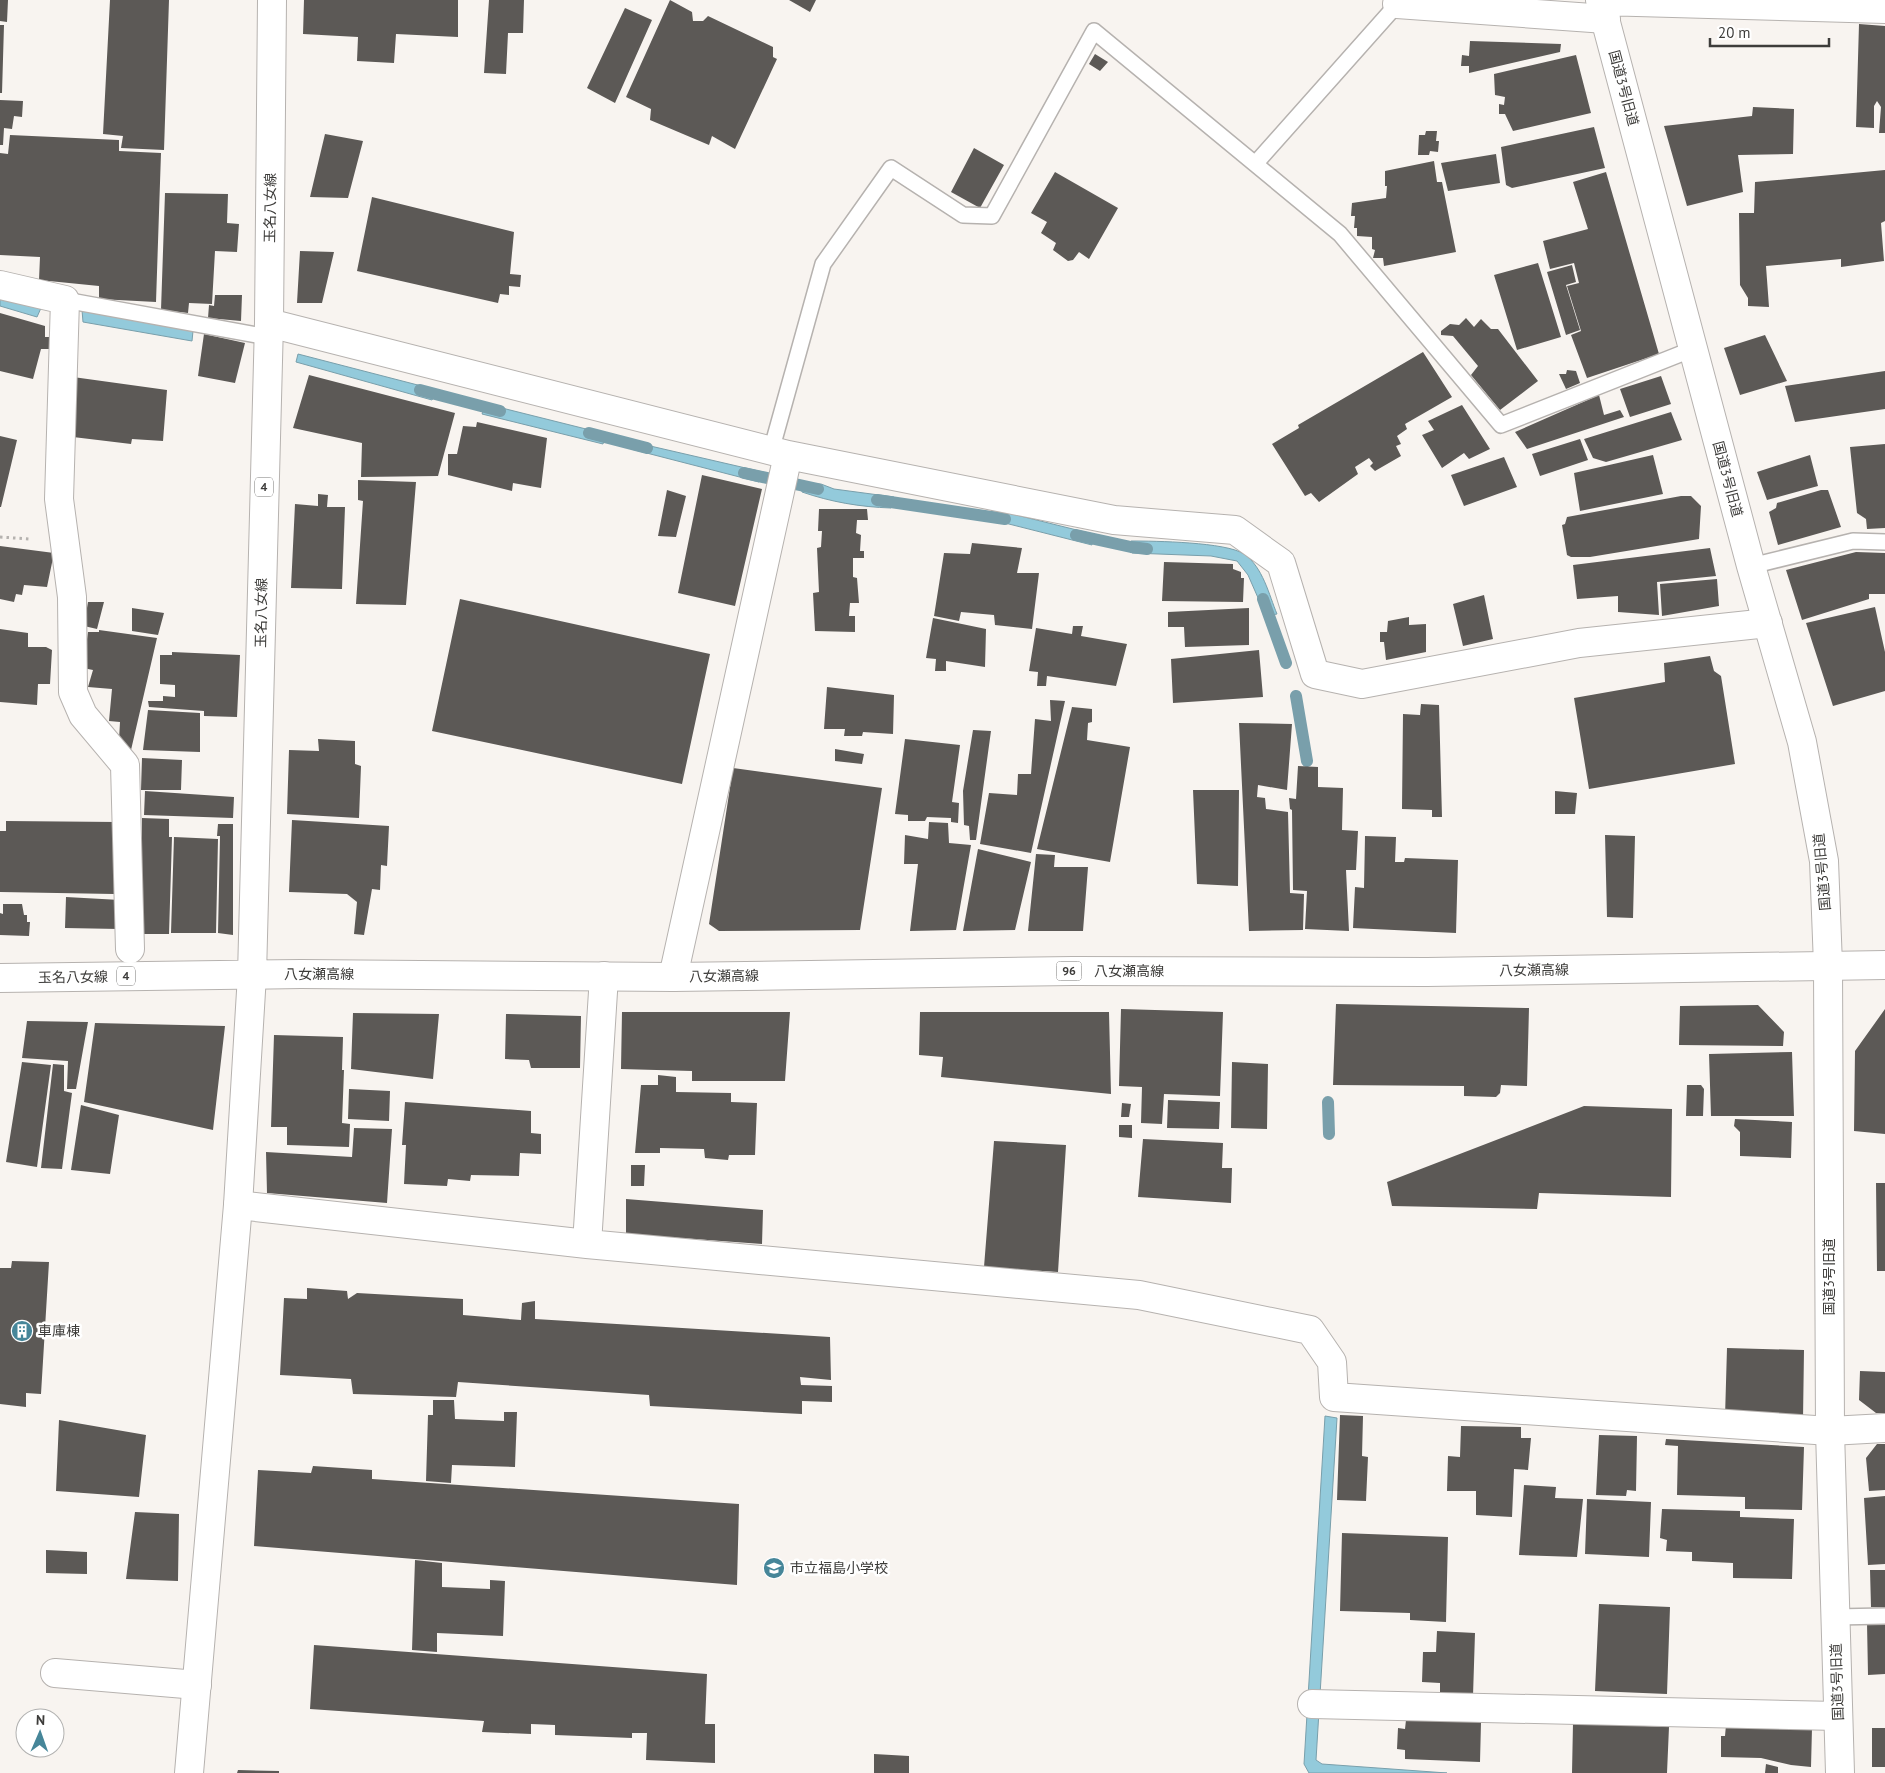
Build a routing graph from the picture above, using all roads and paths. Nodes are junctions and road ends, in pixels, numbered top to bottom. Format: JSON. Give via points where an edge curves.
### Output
{"nodes":[{"id":1,"x":272,"y":0,"type":"edge"},
{"id":2,"x":1399,"y":2,"type":"edge"},
{"id":3,"x":1602,"y":7,"type":"edge"},
{"id":4,"x":1885,"y":9,"type":"edge"},
{"id":5,"x":1256,"y":163,"type":"junction"},
{"id":6,"x":0,"y":285,"type":"edge"},
{"id":7,"x":66,"y":300,"type":"junction"},
{"id":8,"x":268,"y":330,"type":"junction"},
{"id":9,"x":1693,"y":349,"type":"junction"},
{"id":10,"x":780,"y":453,"type":"junction"},
{"id":11,"x":1885,"y":542,"type":"edge"},
{"id":12,"x":1751,"y":566,"type":"junction"},
{"id":13,"x":1768,"y":623,"type":"junction"},
{"id":14,"x":130,"y":949,"type":"dead end"},
{"id":15,"x":1828,"y":965,"type":"junction"},
{"id":16,"x":1885,"y":965,"type":"edge"},
{"id":17,"x":252,"y":974,"type":"junction"},
{"id":18,"x":604,"y":976,"type":"junction"},
{"id":19,"x":673,"y":977,"type":"junction"},
{"id":20,"x":0,"y":978,"type":"edge"},
{"id":21,"x":238,"y":1205,"type":"junction"},
{"id":22,"x":587,"y":1244,"type":"junction"},
{"id":23,"x":1885,"y":1428,"type":"edge"},
{"id":24,"x":1830,"y":1430,"type":"junction"},
{"id":25,"x":1885,"y":1616,"type":"edge"},
{"id":26,"x":1835,"y":1617,"type":"junction"},
{"id":27,"x":55,"y":1673,"type":"dead end"},
{"id":28,"x":197,"y":1685,"type":"junction"},
{"id":29,"x":1312,"y":1704,"type":"dead end"},
{"id":30,"x":1838,"y":1716,"type":"junction"},
{"id":31,"x":189,"y":1773,"type":"edge"},
{"id":32,"x":1840,"y":1773,"type":"edge"}],
"edges":[{"from":1,"to":8,"type":"street","name":"玉名八女線","number":"4"},
{"from":2,"to":3,"type":"street"},
{"from":2,"to":5,"type":"lane"},
{"from":3,"to":4,"type":"street"},
{"from":3,"to":9,"type":"street","name":"国道3号旧道"},
{"from":5,"to":9,"type":"lane","via":[[1340,234],[1501,425]]},
{"from":5,"to":10,"type":"lane","via":[[1094,31],[992,216],[963,215],[891,168],[822,264]]},
{"from":6,"to":7,"type":"street"},
{"from":7,"to":8,"type":"lane"},
{"from":7,"to":14,"type":"street","via":[[59,499],[72,597],[73,692],[83,715],[125,765]]},
{"from":8,"to":10,"type":"street"},
{"from":8,"to":17,"type":"street","name":"玉名八女線","number":"4"},
{"from":9,"to":12,"type":"street","name":"国道3号旧道"},
{"from":10,"to":13,"type":"street","via":[[1114,520],[1235,530],[1281,563],[1315,674],[1362,684],[1580,643]]},
{"from":10,"to":19,"type":"street"},
{"from":11,"to":12,"type":"lane","via":[[1853,542]]},
{"from":12,"to":13,"type":"street","name":"国道3号旧道"},
{"from":13,"to":15,"type":"street","name":"国道3号旧道","via":[[1802,742],[1824,861]]},
{"from":15,"to":16,"type":"street","name":"八女瀬高線","number":"96"},
{"from":15,"to":19,"type":"street","name":"八女瀬高線","number":"96","via":[[1427,972],[1072,971]]},
{"from":15,"to":24,"type":"street","name":"国道3号旧道"},
{"from":17,"to":18,"type":"street","name":"八女瀬高線","number":"96"},
{"from":17,"to":20,"type":"street","name":"玉名八女線","number":"4"},
{"from":17,"to":21,"type":"street"},
{"from":18,"to":19,"type":"street","name":"八女瀬高線","number":"96"},
{"from":18,"to":22,"type":"street"},
{"from":21,"to":22,"type":"street"},
{"from":21,"to":28,"type":"street"},
{"from":22,"to":24,"type":"street","via":[[1138,1295],[1310,1330],[1332,1362],[1334,1397]]},
{"from":23,"to":24,"type":"street"},
{"from":24,"to":26,"type":"street","name":"国道3号旧道"},
{"from":25,"to":26,"type":"lane"},
{"from":26,"to":30,"type":"street","name":"国道3号旧道"},
{"from":27,"to":28,"type":"street"},
{"from":28,"to":31,"type":"street"},
{"from":29,"to":30,"type":"street"},
{"from":30,"to":32,"type":"street","name":"国道3号旧道"}]}
